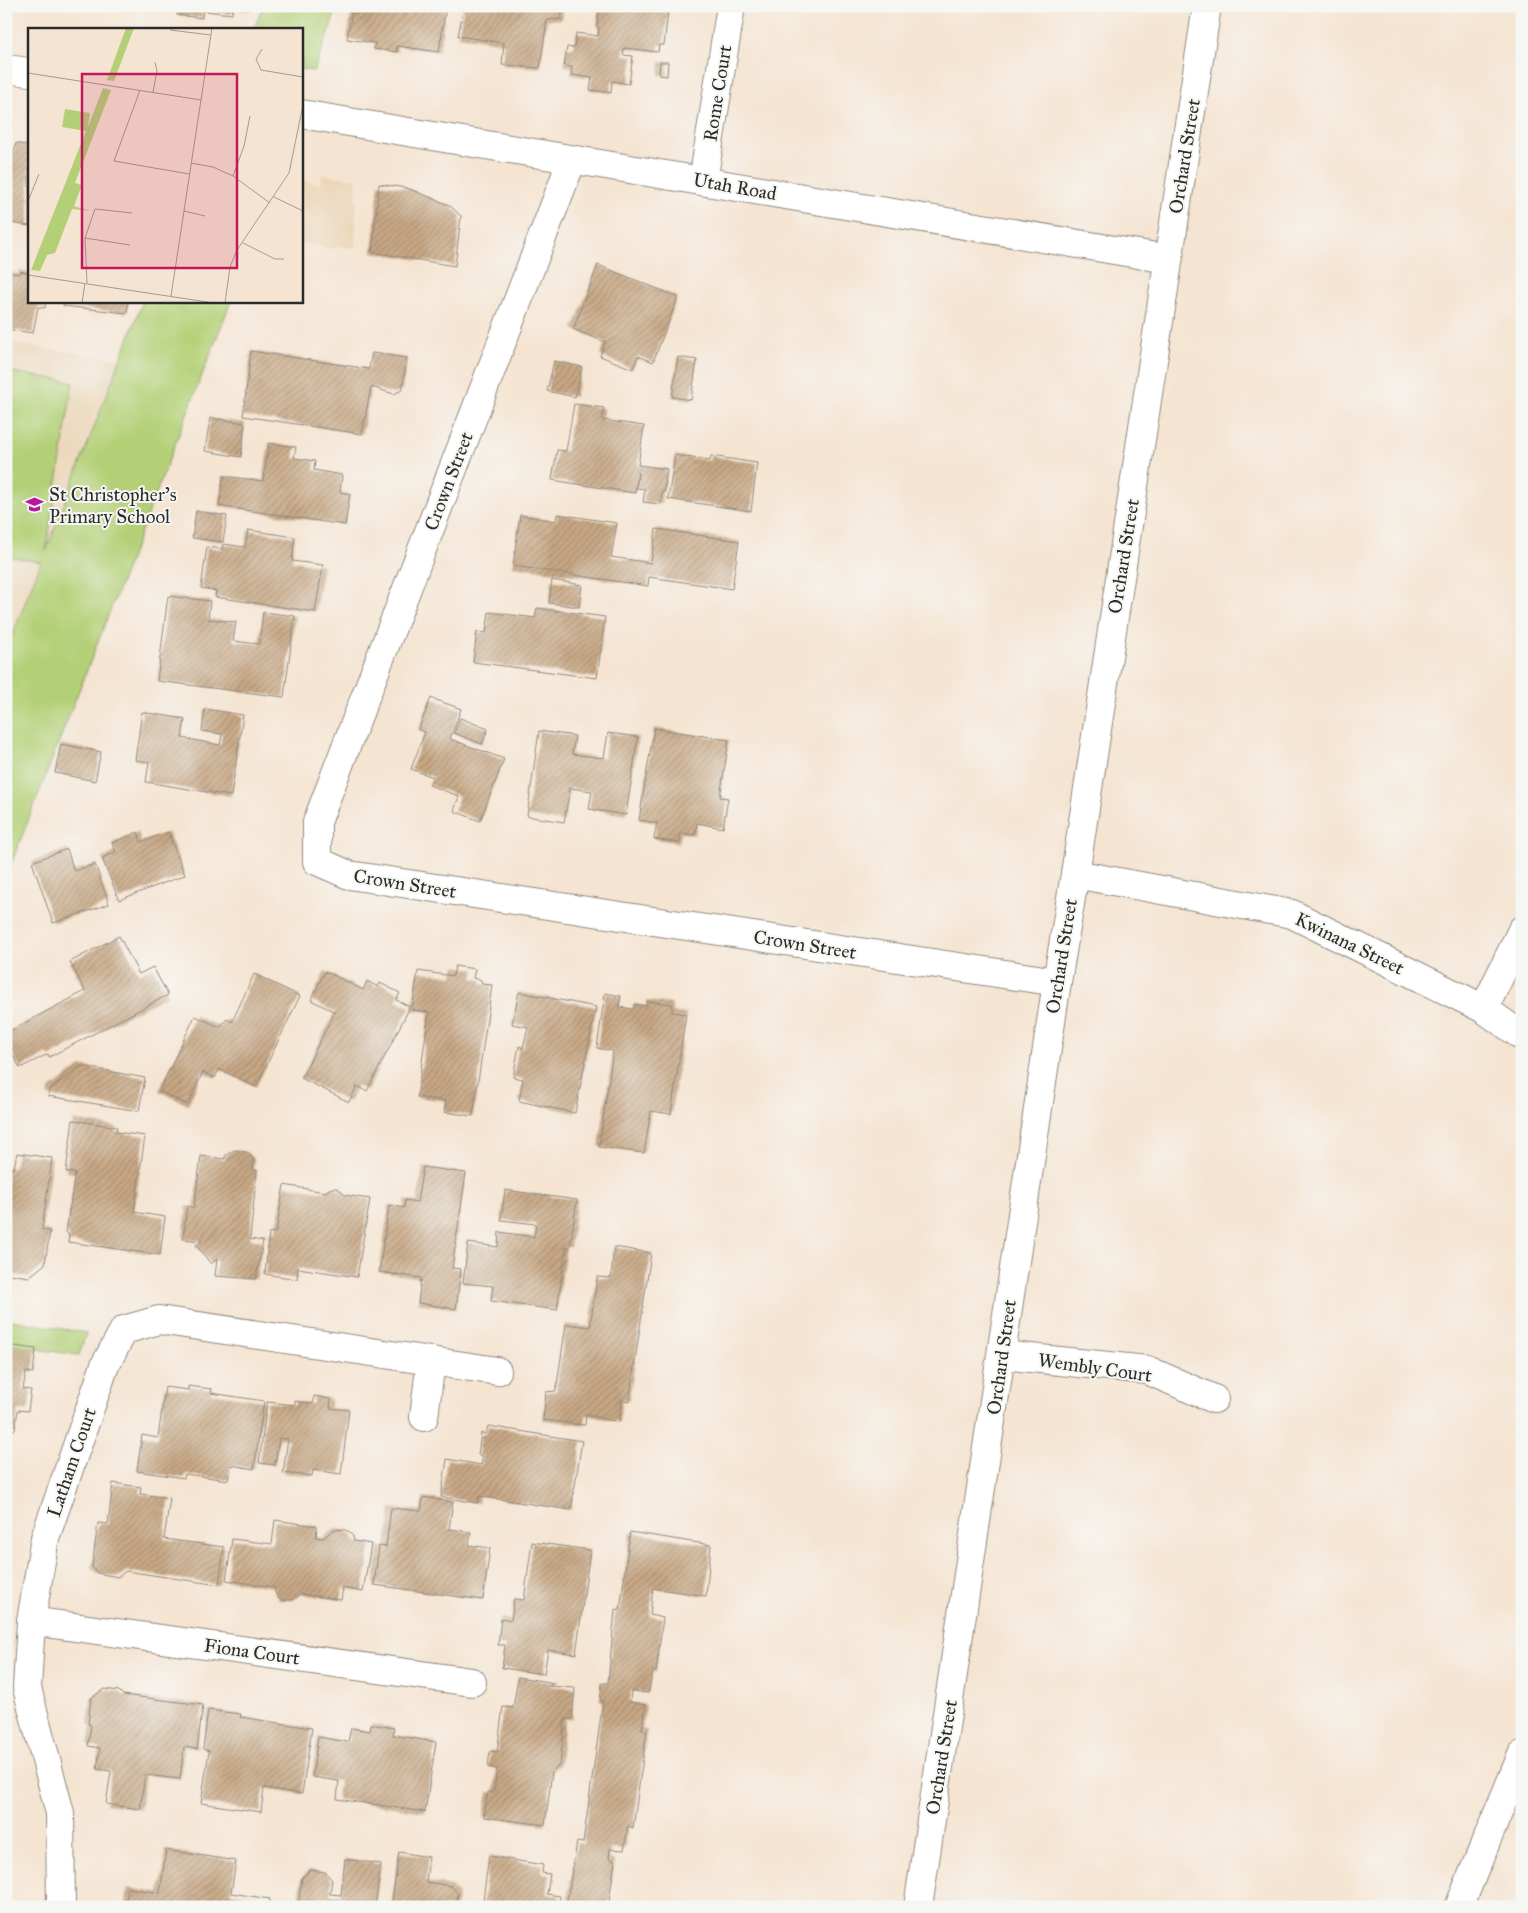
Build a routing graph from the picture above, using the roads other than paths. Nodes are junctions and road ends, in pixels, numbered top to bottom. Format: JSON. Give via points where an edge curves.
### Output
{"nodes":[{"id":1,"x":731,"y":6,"type":"edge"},
{"id":2,"x":1207,"y":6,"type":"edge"},
{"id":3,"x":6,"y":69,"type":"edge"},
{"id":4,"x":28,"y":72,"type":"edge"},
{"id":5,"x":302,"y":114,"type":"edge"},
{"id":6,"x":572,"y":160,"type":"junction"},
{"id":7,"x":703,"y":180,"type":"junction"},
{"id":8,"x":1168,"y":259,"type":"junction"},
{"id":9,"x":1075,"y":874,"type":"junction"},
{"id":10,"x":1522,"y":930,"type":"edge"},
{"id":11,"x":1057,"y":982,"type":"junction"},
{"id":12,"x":1484,"y":1008,"type":"junction"},
{"id":13,"x":1522,"y":1036,"type":"edge"},
{"id":14,"x":1002,"y":1355,"type":"junction"},
{"id":15,"x":431,"y":1361,"type":"junction"},
{"id":16,"x":497,"y":1371,"type":"dead end"},
{"id":17,"x":1214,"y":1399,"type":"dead end"},
{"id":18,"x":424,"y":1417,"type":"dead end"},
{"id":19,"x":31,"y":1621,"type":"junction"},
{"id":20,"x":472,"y":1682,"type":"dead end"},
{"id":21,"x":1522,"y":1755,"type":"edge"},
{"id":22,"x":61,"y":1907,"type":"edge"},
{"id":23,"x":918,"y":1907,"type":"edge"},
{"id":24,"x":1459,"y":1907,"type":"edge"}],
"edges":[{"from":1,"to":7,"type":"street","name":"Rome Court"},
{"from":2,"to":8,"type":"street","name":"Orchard Street"},
{"from":3,"to":4,"type":"street"},
{"from":5,"to":6,"type":"street","name":"Utah Road"},
{"from":6,"to":7,"type":"street","name":"Utah Road"},
{"from":6,"to":11,"type":"street","name":"Crown Street","via":[[317,822],[317,861],[349,875]]},
{"from":7,"to":8,"type":"street","name":"Utah Road"},
{"from":8,"to":9,"type":"street","name":"Orchard Street"},
{"from":9,"to":11,"type":"street","name":"Orchard Street"},
{"from":9,"to":12,"type":"street","name":"Kwinana Street","via":[[1292,914]]},
{"from":10,"to":12,"type":"street"},
{"from":11,"to":14,"type":"street","name":"Orchard Street"},
{"from":12,"to":13,"type":"street","name":"Kwinana Street"},
{"from":14,"to":17,"type":"street","name":"Wembly Court","via":[[1147,1370]]},
{"from":14,"to":23,"type":"street","name":"Orchard Street"},
{"from":15,"to":16,"type":"street","name":"Latham Court"},
{"from":15,"to":18,"type":"street"},
{"from":15,"to":19,"type":"street","name":"Latham Court","via":[[159,1320],[124,1330],[105,1365],[45,1538]]},
{"from":19,"to":20,"type":"street","name":"Fiona Court"},
{"from":19,"to":22,"type":"street","name":"Latham Court","via":[[27,1688],[60,1813]]},
{"from":21,"to":24,"type":"street"}]}
